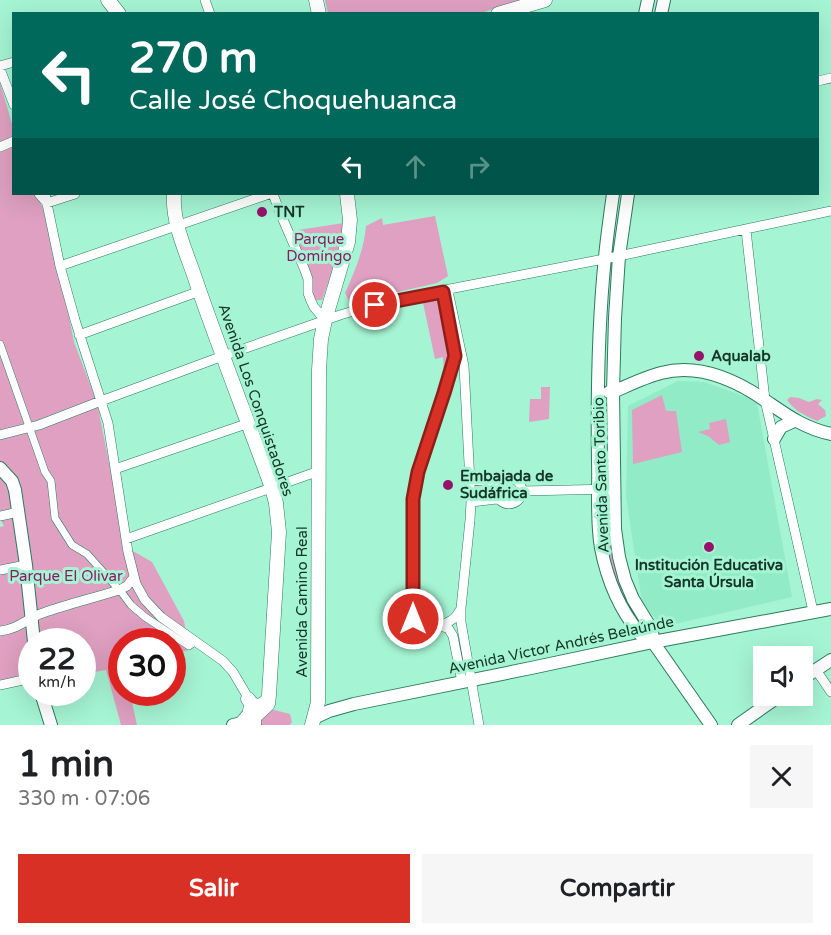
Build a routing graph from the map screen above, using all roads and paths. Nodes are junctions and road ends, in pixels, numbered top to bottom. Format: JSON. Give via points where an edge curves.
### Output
{"nodes":[{"id":1,"x":108,"y":0,"type":"edge"},
{"id":2,"x":545,"y":0,"type":"edge"},
{"id":3,"x":117,"y":12,"type":"edge"},
{"id":4,"x":505,"y":12,"type":"edge"},
{"id":5,"x":0,"y":68,"type":"edge"},
{"id":6,"x":12,"y":100,"type":"edge"},
{"id":7,"x":69,"y":195,"type":"edge"},
{"id":8,"x":174,"y":195,"type":"edge"},
{"id":9,"x":268,"y":195,"type":"edge"},
{"id":10,"x":271,"y":195,"type":"edge"},
{"id":11,"x":347,"y":195,"type":"edge"},
{"id":12,"x":613,"y":195,"type":"edge"},
{"id":13,"x":628,"y":195,"type":"edge"},
{"id":14,"x":46,"y":199,"type":"edge"},
{"id":15,"x":831,"y":211,"type":"edge"},
{"id":16,"x":178,"y":226,"type":"junction"},
{"id":17,"x":746,"y":230,"type":"junction"},
{"id":18,"x":619,"y":256,"type":"junction"},
{"id":19,"x":604,"y":258,"type":"junction"},
{"id":20,"x":60,"y":266,"type":"junction"},
{"id":21,"x":200,"y":291,"type":"junction"},
{"id":22,"x":445,"y":291,"type":"junction"},
{"id":23,"x":325,"y":320,"type":"junction"},
{"id":24,"x":79,"y":335,"type":"junction"},
{"id":25,"x":0,"y":344,"type":"edge"},
{"id":26,"x":224,"y":356,"type":"junction"},
{"id":27,"x":450,"y":372,"type":"junction"},
{"id":28,"x":465,"y":375,"type":"junction"},
{"id":29,"x":598,"y":392,"type":"junction"},
{"id":30,"x":614,"y":392,"type":"junction"},
{"id":31,"x":765,"y":400,"type":"junction"},
{"id":32,"x":101,"y":401,"type":"junction"},
{"id":33,"x":794,"y":421,"type":"junction"},
{"id":34,"x":249,"y":423,"type":"junction"},
{"id":35,"x":30,"y":428,"type":"junction"},
{"id":36,"x":831,"y":434,"type":"edge"},
{"id":37,"x":0,"y":435,"type":"edge"},
{"id":38,"x":774,"y":440,"type":"junction"},
{"id":39,"x":0,"y":468,"type":"edge"},
{"id":40,"x":115,"y":469,"type":"junction"},
{"id":41,"x":319,"y":471,"type":"junction"},
{"id":42,"x":470,"y":480,"type":"junction"},
{"id":43,"x":499,"y":482,"type":"junction"},
{"id":44,"x":272,"y":488,"type":"junction"},
{"id":45,"x":615,"y":489,"type":"junction"},
{"id":46,"x":599,"y":490,"type":"junction"},
{"id":47,"x":522,"y":492,"type":"junction"},
{"id":48,"x":497,"y":499,"type":"junction"},
{"id":49,"x":471,"y":502,"type":"junction"},
{"id":50,"x":18,"y":512,"type":"junction"},
{"id":51,"x":0,"y":516,"type":"edge"},
{"id":52,"x":126,"y":539,"type":"junction"},
{"id":53,"x":26,"y":565,"type":"junction"},
{"id":54,"x":0,"y":570,"type":"edge"},
{"id":55,"x":134,"y":577,"type":"junction"},
{"id":56,"x":119,"y":590,"type":"junction"},
{"id":57,"x":633,"y":599,"type":"junction"},
{"id":58,"x":622,"y":607,"type":"junction"},
{"id":59,"x":461,"y":608,"type":"junction"},
{"id":60,"x":831,"y":609,"type":"edge"},
{"id":61,"x":813,"y":611,"type":"junction"},
{"id":62,"x":31,"y":618,"type":"junction"},
{"id":63,"x":440,"y":626,"type":"junction"},
{"id":64,"x":32,"y":628,"type":"edge"},
{"id":65,"x":0,"y":631,"type":"edge"},
{"id":66,"x":196,"y":641,"type":"junction"},
{"id":67,"x":653,"y":642,"type":"junction"},
{"id":68,"x":831,"y":660,"type":"edge"},
{"id":69,"x":816,"y":670,"type":"junction"},
{"id":70,"x":813,"y":672,"type":"edge"},
{"id":71,"x":18,"y":681,"type":"edge"},
{"id":72,"x":467,"y":681,"type":"junction"},
{"id":73,"x":0,"y":685,"type":"edge"},
{"id":74,"x":831,"y":692,"type":"edge"},
{"id":75,"x":248,"y":699,"type":"junction"},
{"id":76,"x":269,"y":700,"type":"junction"},
{"id":77,"x":45,"y":706,"type":"edge"},
{"id":78,"x":765,"y":706,"type":"edge"},
{"id":79,"x":309,"y":723,"type":"edge"},
{"id":80,"x":235,"y":724,"type":"edge"},
{"id":81,"x":51,"y":725,"type":"edge"},
{"id":82,"x":254,"y":725,"type":"edge"},
{"id":83,"x":479,"y":725,"type":"edge"},
{"id":84,"x":711,"y":725,"type":"edge"},
{"id":85,"x":738,"y":725,"type":"edge"}],
"edges":[{"from":1,"to":3,"type":"main road"},
{"from":2,"to":4,"type":"main road"},
{"from":5,"to":6,"type":"street"},
{"from":7,"to":14,"type":"street"},
{"from":8,"to":16,"type":"main road","name":"Avenida Los Conquistadores"},
{"from":9,"to":16,"type":"street"},
{"from":10,"to":23,"type":"street","via":[[304,268],[311,301]]},
{"from":11,"to":23,"type":"main road","name":"Avenida Camino Real","via":[[348,242]]},
{"from":12,"to":19,"type":"street","name":"Avenida Santo Toribio"},
{"from":13,"to":18,"type":"street","name":"Avenida Santo Toribio"},
{"from":14,"to":20,"type":"street"},
{"from":15,"to":17,"type":"street"},
{"from":16,"to":20,"type":"street"},
{"from":16,"to":21,"type":"main road","name":"Avenida Los Conquistadores"},
{"from":17,"to":18,"type":"street"},
{"from":17,"to":31,"type":"street"},
{"from":18,"to":19,"type":"street"},
{"from":18,"to":30,"type":"street","name":"Avenida Santo Toribio"},
{"from":19,"to":22,"type":"street"},
{"from":19,"to":29,"type":"street","name":"Avenida Santo Toribio"},
{"from":20,"to":24,"type":"street"},
{"from":21,"to":24,"type":"street"},
{"from":21,"to":26,"type":"main road","name":"Avenida Los Conquistadores"},
{"from":22,"to":23,"type":"street","via":[[388,301]]},
{"from":22,"to":27,"type":"street","via":[[455,351]]},
{"from":22,"to":28,"type":"street"},
{"from":23,"to":26,"type":"street"},
{"from":23,"to":41,"type":"main road","name":"Avenida Camino Real","via":[[319,370]]},
{"from":24,"to":32,"type":"street"},
{"from":25,"to":35,"type":"street"},
{"from":26,"to":32,"type":"street"},
{"from":26,"to":34,"type":"main road","name":"Avenida Los Conquistadores"},
{"from":27,"to":28,"type":"street","via":[[459,368]]},
{"from":27,"to":63,"type":"street","via":[[413,499],[413,621],[420,627]]},
{"from":28,"to":42,"type":"street"},
{"from":29,"to":30,"type":"street"},
{"from":29,"to":46,"type":"street","name":"Avenida Santo Toribio"},
{"from":30,"to":31,"type":"street","via":[[660,373],[685,370],[715,375]]},
{"from":30,"to":45,"type":"street","name":"Avenida Santo Toribio"},
{"from":31,"to":33,"type":"street"},
{"from":31,"to":38,"type":"street"},
{"from":32,"to":35,"type":"street"},
{"from":32,"to":40,"type":"street"},
{"from":33,"to":36,"type":"street"},
{"from":33,"to":38,"type":"street","via":[[781,427]]},
{"from":34,"to":40,"type":"street"},
{"from":34,"to":44,"type":"main road","name":"Avenida Los Conquistadores"},
{"from":35,"to":37,"type":"street"},
{"from":35,"to":56,"type":"street","via":[[51,481],[55,518],[72,545],[87,554]]},
{"from":38,"to":61,"type":"street"},
{"from":39,"to":50,"type":"street","via":[[14,485]]},
{"from":40,"to":52,"type":"street"},
{"from":41,"to":44,"type":"street"},
{"from":41,"to":79,"type":"main road","name":"Avenida Camino Real","via":[[318,697]]},
{"from":42,"to":43,"type":"street"},
{"from":42,"to":49,"type":"street"},
{"from":43,"to":47,"type":"street","via":[[507,478],[516,480]]},
{"from":43,"to":48,"type":"street","via":[[495,490]]},
{"from":44,"to":52,"type":"street"},
{"from":44,"to":76,"type":"main road","name":"Avenida Los Conquistadores","via":[[279,531]]},
{"from":45,"to":46,"type":"street"},
{"from":45,"to":57,"type":"street","name":"Avenida Santo Toribio","via":[[619,556]]},
{"from":46,"to":47,"type":"street"},
{"from":46,"to":58,"type":"street","name":"Avenida Santo Toribio","via":[[601,546]]},
{"from":47,"to":48,"type":"street","via":[[513,504]]},
{"from":48,"to":49,"type":"street"},
{"from":49,"to":59,"type":"street"},
{"from":50,"to":51,"type":"street"},
{"from":50,"to":53,"type":"street"},
{"from":52,"to":55,"type":"street"},
{"from":53,"to":54,"type":"street"},
{"from":53,"to":62,"type":"street"},
{"from":55,"to":56,"type":"street"},
{"from":55,"to":66,"type":"street","via":[[140,592],[161,617]]},
{"from":56,"to":62,"type":"street"},
{"from":56,"to":66,"type":"street","via":[[154,623],[189,646]]},
{"from":57,"to":58,"type":"street"},
{"from":57,"to":67,"type":"street","name":"Avenida Santo Toribio","via":[[653,632]]},
{"from":58,"to":67,"type":"street","name":"Avenida Santo Toribio","via":[[640,634]]},
{"from":59,"to":63,"type":"street","via":[[454,619]]},
{"from":59,"to":72,"type":"street"},
{"from":60,"to":61,"type":"street","name":"Avenida Víctor Andrés Belaúnde"},
{"from":61,"to":67,"type":"street","name":"Avenida Víctor Andrés Belaúnde"},
{"from":62,"to":64,"type":"street"},
{"from":62,"to":65,"type":"street"},
{"from":63,"to":72,"type":"street","via":[[448,628],[453,636]]},
{"from":66,"to":75,"type":"street","via":[[233,672]]},
{"from":67,"to":72,"type":"street","name":"Avenida Víctor Andrés Belaúnde"},
{"from":67,"to":84,"type":"street"},
{"from":68,"to":69,"type":"street"},
{"from":69,"to":70,"type":"street"},
{"from":69,"to":74,"type":"street"},
{"from":71,"to":73,"type":"street"},
{"from":72,"to":79,"type":"street","name":"Avenida Víctor Andrés Belaúnde","via":[[342,707]]},
{"from":72,"to":83,"type":"street"},
{"from":75,"to":76,"type":"main road","via":[[258,706]]},
{"from":75,"to":80,"type":"street","via":[[247,712]]},
{"from":76,"to":82,"type":"main road","name":"Avenida Los Conquistadores","via":[[256,714]]},
{"from":77,"to":81,"type":"street"},
{"from":78,"to":85,"type":"street"},
{"from":80,"to":82,"type":"street"}]}
